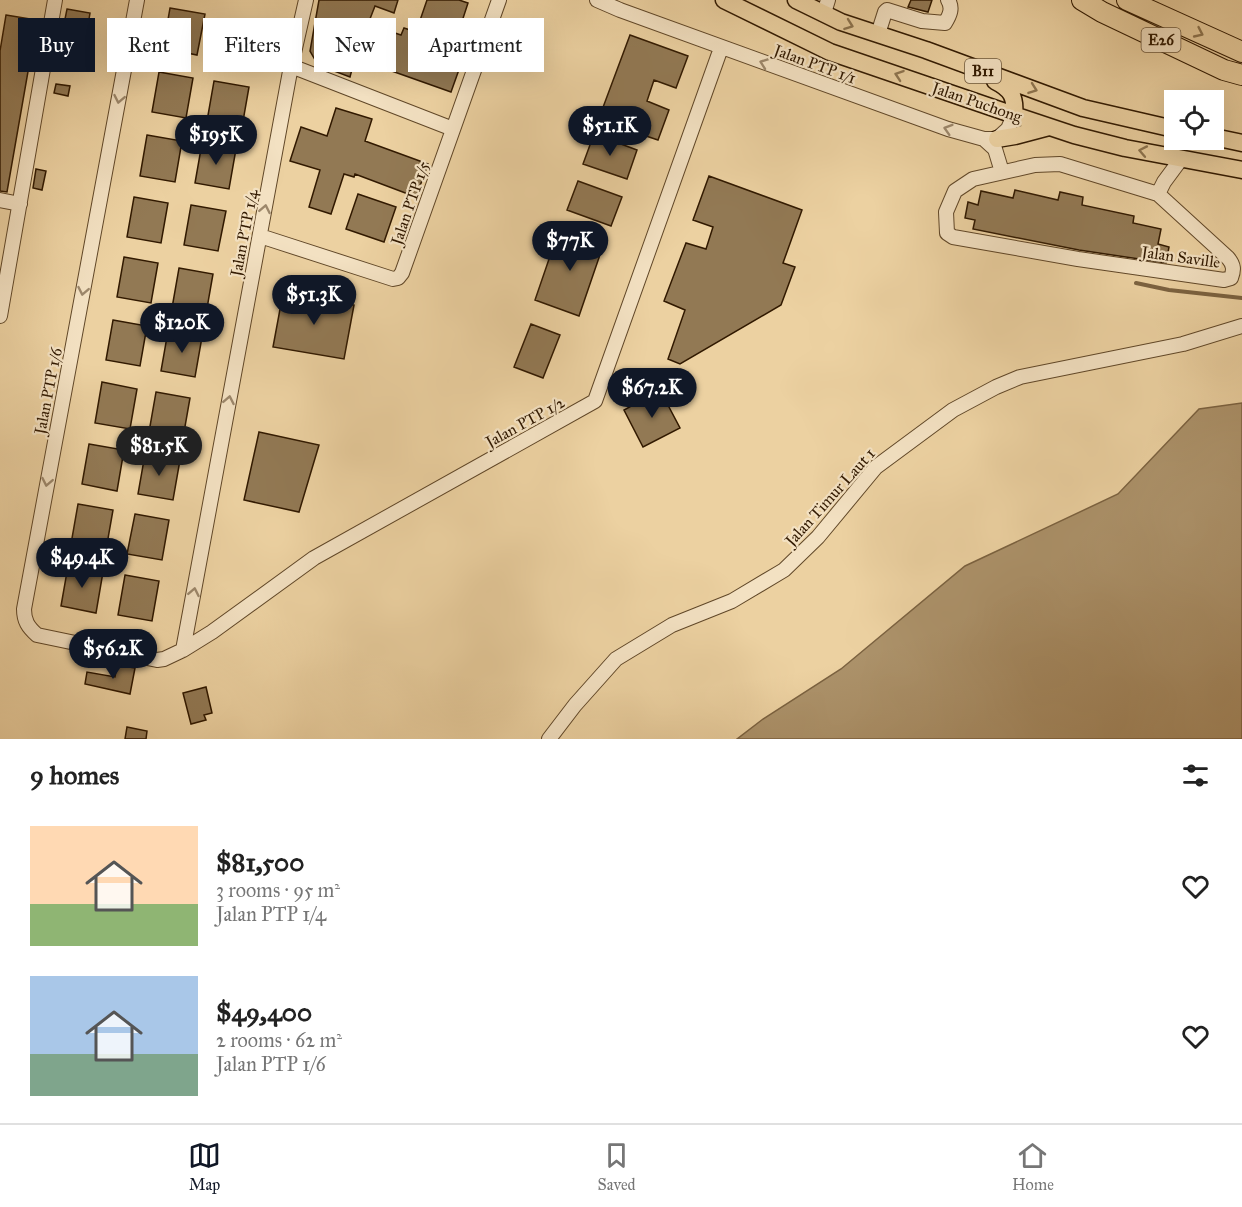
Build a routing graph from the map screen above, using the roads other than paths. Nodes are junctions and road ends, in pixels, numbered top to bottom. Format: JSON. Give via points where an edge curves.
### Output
{"nodes":[{"id":1,"x":55,"y":0,"type":"edge"},
{"id":2,"x":137,"y":0,"type":"edge"},
{"id":3,"x":306,"y":0,"type":"edge"},
{"id":4,"x":499,"y":0,"type":"edge"},
{"id":5,"x":597,"y":0,"type":"edge"},
{"id":6,"x":724,"y":0,"type":"edge"},
{"id":7,"x":796,"y":0,"type":"edge"},
{"id":8,"x":948,"y":0,"type":"edge"},
{"id":9,"x":1082,"y":0,"type":"edge"},
{"id":10,"x":1127,"y":0,"type":"edge"},
{"id":11,"x":826,"y":7,"type":"edge"},
{"id":12,"x":302,"y":18,"type":"edge"},
{"id":13,"x":878,"y":34,"type":"junction"},
{"id":14,"x":721,"y":48,"type":"junction"},
{"id":15,"x":926,"y":50,"type":"junction"},
{"id":16,"x":1242,"y":52,"type":"edge"},
{"id":17,"x":302,"y":70,"type":"edge"},
{"id":18,"x":290,"y":72,"type":"edge"},
{"id":19,"x":1242,"y":75,"type":"edge"},
{"id":20,"x":1014,"y":115,"type":"junction"},
{"id":21,"x":1050,"y":127,"type":"junction"},
{"id":22,"x":1164,"y":127,"type":"edge"},
{"id":23,"x":453,"y":129,"type":"junction"},
{"id":24,"x":990,"y":139,"type":"junction"},
{"id":25,"x":1224,"y":139,"type":"edge"},
{"id":26,"x":1242,"y":143,"type":"edge"},
{"id":27,"x":1181,"y":159,"type":"junction"},
{"id":28,"x":1242,"y":170,"type":"edge"},
{"id":29,"x":1002,"y":172,"type":"junction"},
{"id":30,"x":1158,"y":194,"type":"junction"},
{"id":31,"x":0,"y":200,"type":"edge"},
{"id":32,"x":20,"y":204,"type":"junction"},
{"id":33,"x":260,"y":236,"type":"junction"},
{"id":34,"x":0,"y":316,"type":"edge"},
{"id":35,"x":1242,"y":326,"type":"edge"},
{"id":36,"x":183,"y":650,"type":"junction"},
{"id":37,"x":549,"y":739,"type":"edge"}],
"edges":[{"from":1,"to":32,"type":"street"},
{"from":2,"to":36,"type":"street","name":"Jalan PTP 1/6","one_way":true,"via":[[24,619],[37,635],[157,660]]},
{"from":3,"to":12,"type":"street","name":"Jalan PTP 1/4"},
{"from":4,"to":23,"type":"street","name":"Jalan PTP 1/5"},
{"from":5,"to":14,"type":"street","name":"Jalan PTP 1/1"},
{"from":20,"to":6,"type":"main road","name":"Jalan Puchong","number":"B11","one_way":true,"via":[[830,52]]},
{"from":7,"to":11,"type":"main road","name":"Jalan Puchong","number":"B11"},
{"from":8,"to":13,"type":"street","via":[[950,15],[945,23],[922,21],[887,10]]},
{"from":9,"to":19,"type":"highway","number":"E26","via":[[1224,70]]},
{"from":10,"to":16,"type":"highway","number":"E26","one_way":true},
{"from":11,"to":13,"type":"main road","name":"Jalan Puchong","number":"B11","one_way":true,"via":[[840,22]]},
{"from":13,"to":15,"type":"main road","name":"Jalan Puchong","number":"B11"},
{"from":24,"to":14,"type":"street","name":"Jalan PTP 1/1","one_way":true,"via":[[948,129]]},
{"from":14,"to":36,"type":"street","name":"Jalan PTP 1/2","via":[[595,401],[314,558]]},
{"from":15,"to":20,"type":"main road","via":[[1006,87],[1015,101]]},
{"from":15,"to":22,"type":"main road","name":"Jalan Puchong","number":"B11","one_way":true,"via":[[1083,108]]},
{"from":17,"to":23,"type":"street"},
{"from":33,"to":18,"type":"street","name":"Jalan PTP 1/4","one_way":true},
{"from":20,"to":21,"type":"main road","name":"Jalan Puchong","number":"B11"},
{"from":20,"to":24,"type":"street","via":[[1008,129]]},
{"from":21,"to":24,"type":"main road"},
{"from":27,"to":21,"type":"main road","name":"Jalan Puchong","number":"B11","one_way":true},
{"from":23,"to":33,"type":"street","name":"Jalan PTP 1/5","via":[[398,278]]},
{"from":24,"to":29,"type":"street"},
{"from":25,"to":26,"type":"main road"},
{"from":27,"to":28,"type":"main road","name":"Jalan Puchong","number":"B11"},
{"from":27,"to":30,"type":"street"},
{"from":29,"to":30,"type":"street","name":"Jalan Saville","via":[[1060,164]]},
{"from":29,"to":30,"type":"street","name":"Jalan Saville","via":[[973,179],[955,191],[946,212],[947,233],[1089,261],[1231,278],[1233,264],[1228,258]]},
{"from":31,"to":32,"type":"street"},
{"from":32,"to":34,"type":"street"},
{"from":36,"to":33,"type":"street","name":"Jalan PTP 1/4","one_way":true},
{"from":35,"to":37,"type":"street","name":"Jalan Timur Laut 1","via":[[1183,344],[1020,376],[953,410],[876,467],[818,537],[784,570],[732,601],[672,625],[616,659]]}]}
